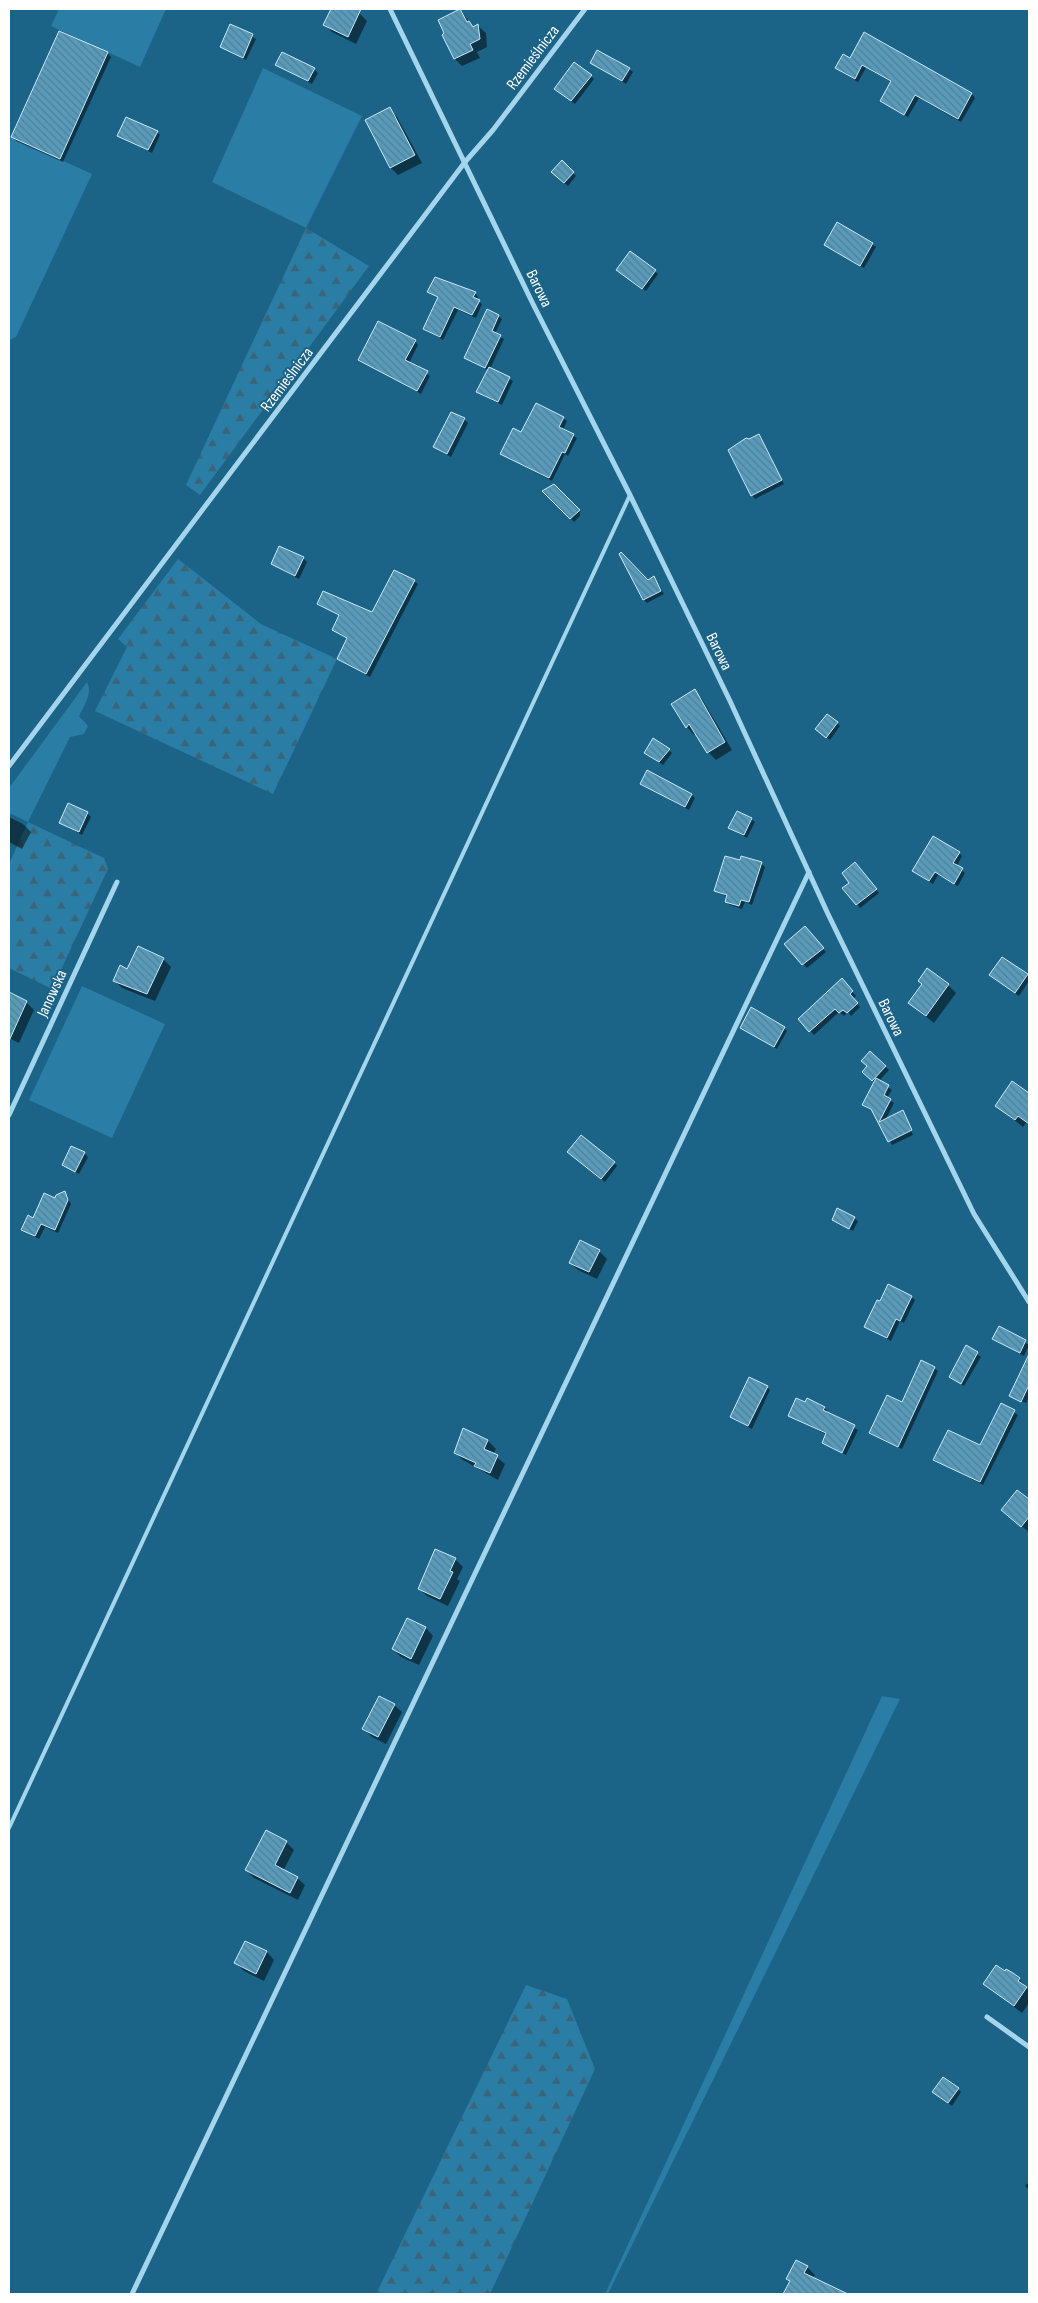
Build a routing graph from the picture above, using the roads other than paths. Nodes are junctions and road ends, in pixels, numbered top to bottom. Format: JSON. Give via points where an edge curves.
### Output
{"nodes":[{"id":1,"x":390,"y":9,"type":"edge"},
{"id":2,"x":585,"y":9,"type":"edge"},
{"id":3,"x":465,"y":162,"type":"junction"},
{"id":4,"x":630,"y":494,"type":"junction"},
{"id":5,"x":9,"y":766,"type":"edge"},
{"id":6,"x":809,"y":872,"type":"junction"},
{"id":7,"x":117,"y":882,"type":"dead end"},
{"id":8,"x":9,"y":1115,"type":"edge"},
{"id":9,"x":1029,"y":1302,"type":"edge"},
{"id":10,"x":9,"y":1828,"type":"edge"},
{"id":11,"x":987,"y":2017,"type":"dead end"},
{"id":12,"x":1029,"y":2047,"type":"edge"},
{"id":13,"x":132,"y":2294,"type":"edge"}],
"edges":[{"from":1,"to":3,"type":"street","name":"Barowa"},
{"from":2,"to":3,"type":"street","name":"Rzemieślnicza"},
{"from":3,"to":4,"type":"street","name":"Barowa"},
{"from":3,"to":5,"type":"street","name":"Rzemieślnicza"},
{"from":4,"to":6,"type":"street","name":"Barowa"},
{"from":4,"to":10,"type":"lane"},
{"from":6,"to":9,"type":"street","name":"Barowa","via":[[974,1214]]},
{"from":6,"to":13,"type":"street"},
{"from":7,"to":8,"type":"street","name":"Janowska"},
{"from":11,"to":12,"type":"street"}]}
